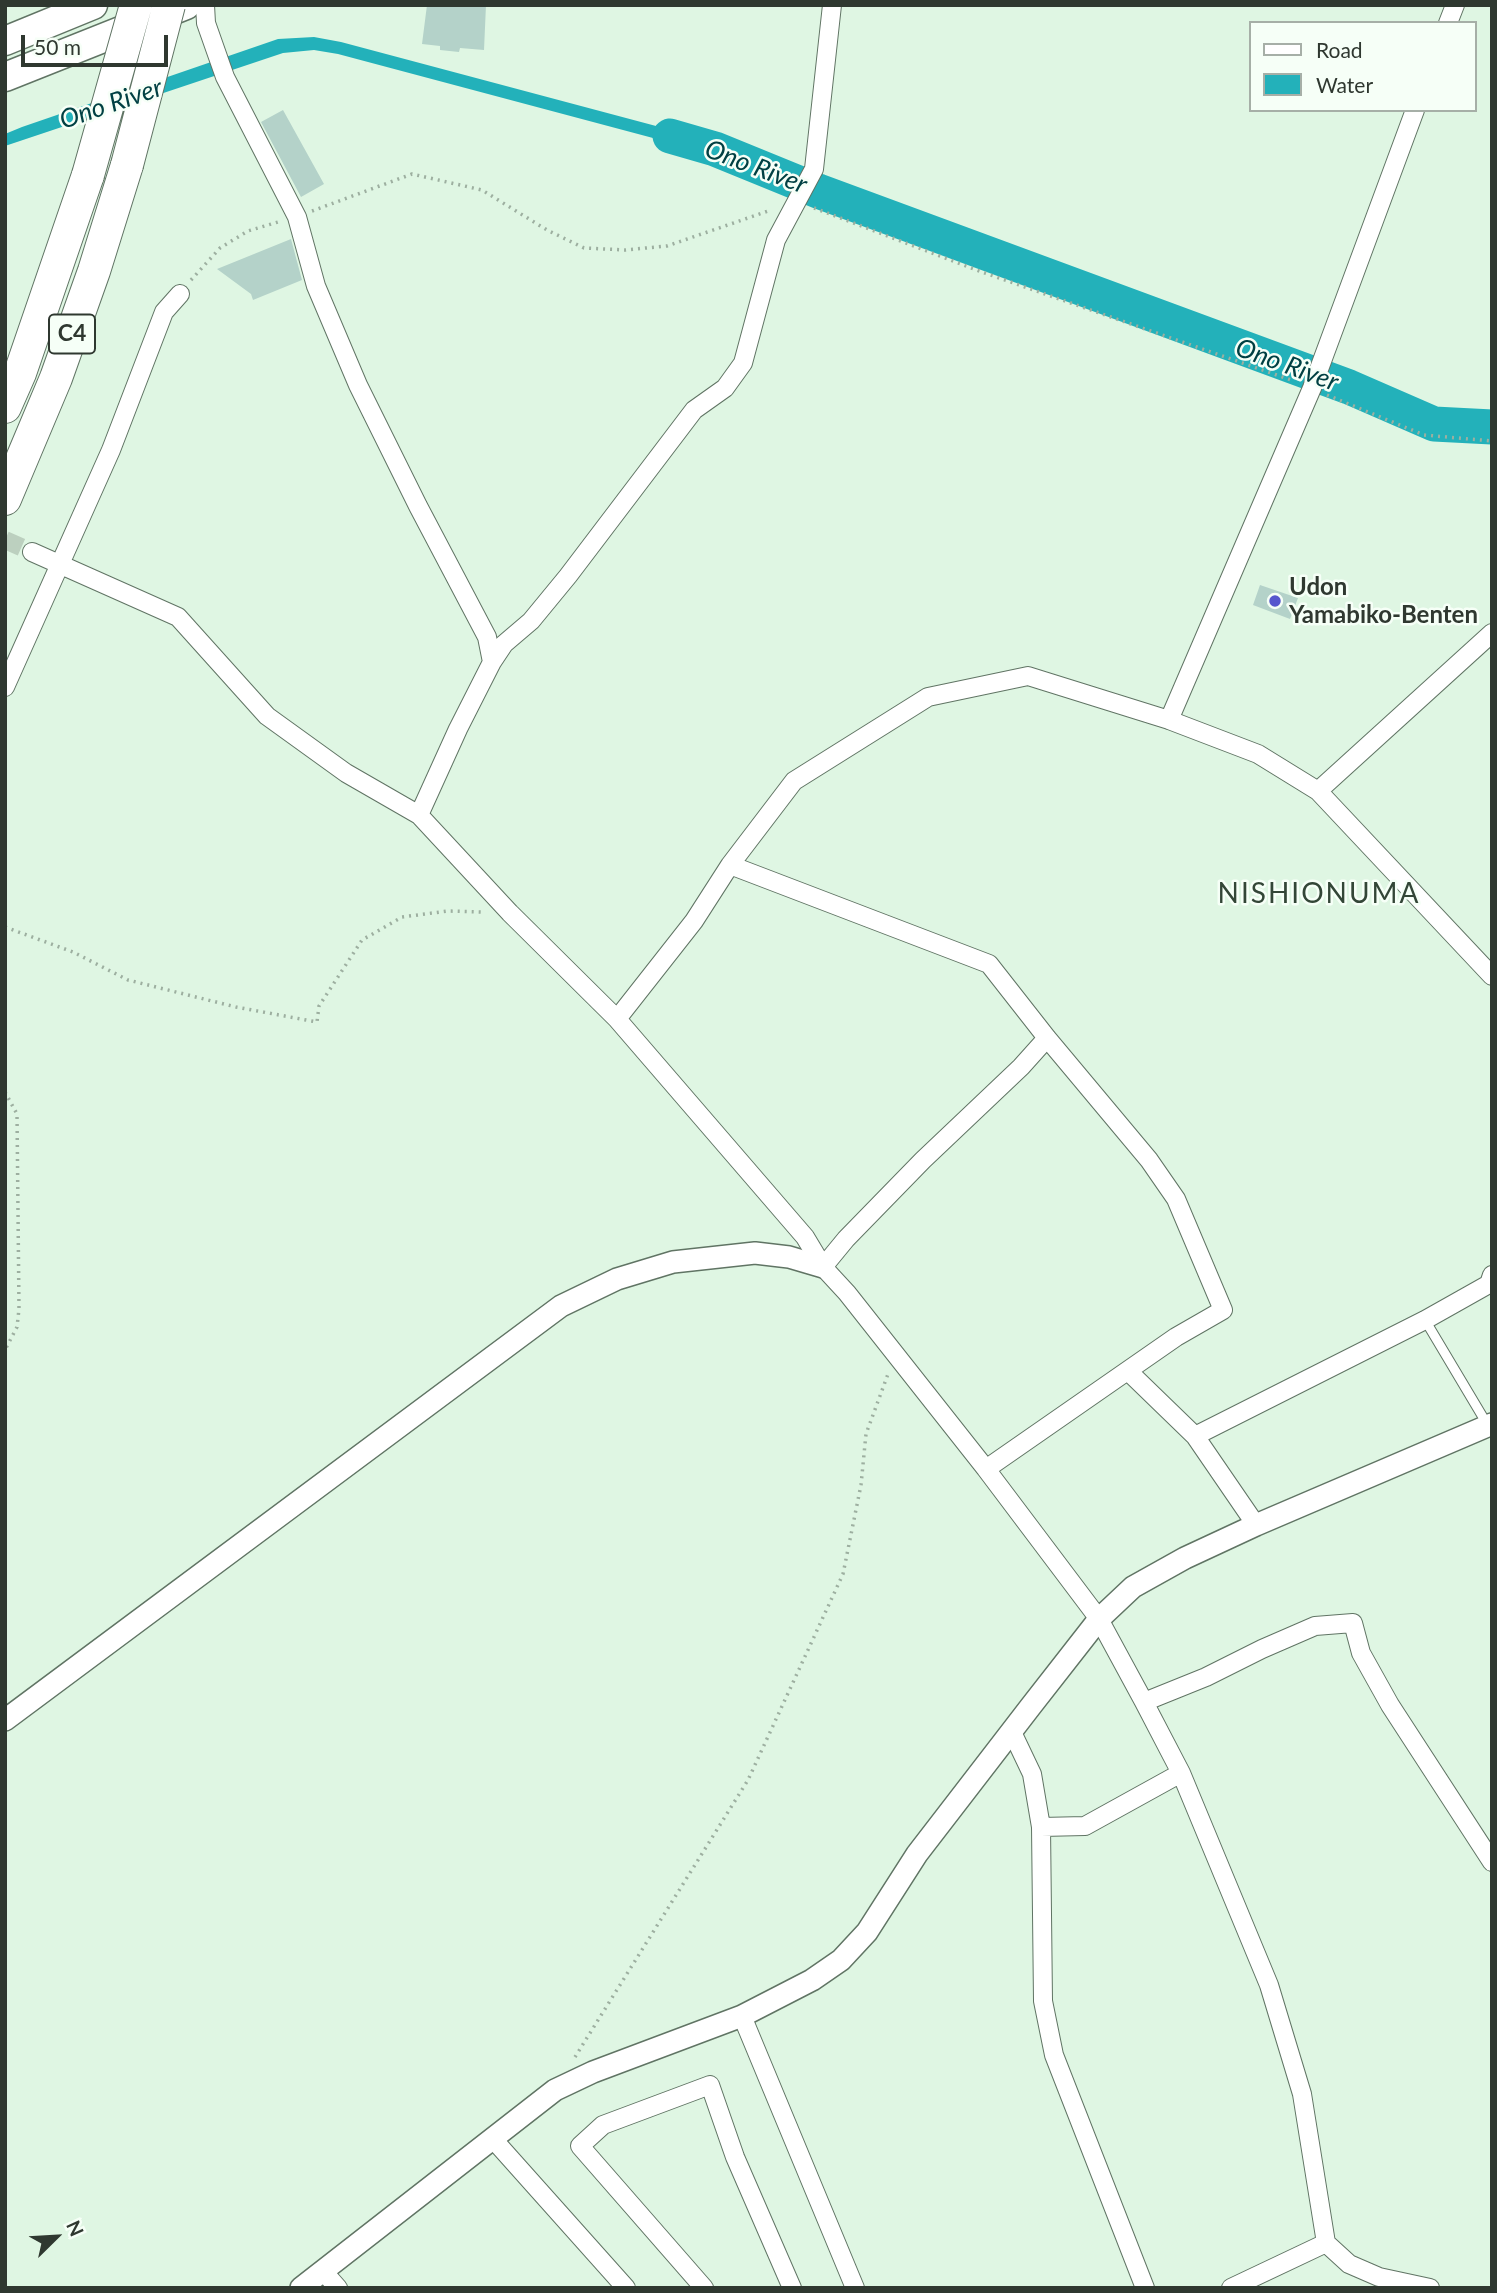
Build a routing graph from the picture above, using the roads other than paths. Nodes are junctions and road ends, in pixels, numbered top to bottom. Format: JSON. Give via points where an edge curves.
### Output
{"nodes":[{"id":1,"x":93,"y":5,"type":"edge"},
{"id":2,"x":136,"y":5,"type":"edge"},
{"id":3,"x":169,"y":5,"type":"edge"},
{"id":4,"x":186,"y":5,"type":"edge"},
{"id":5,"x":205,"y":5,"type":"edge"},
{"id":6,"x":832,"y":5,"type":"edge"},
{"id":7,"x":5,"y":41,"type":"edge"},
{"id":8,"x":5,"y":77,"type":"edge"},
{"id":9,"x":1414,"y":112,"type":"edge"},
{"id":10,"x":180,"y":294,"type":"road end"},
{"id":11,"x":5,"y":407,"type":"edge"},
{"id":12,"x":5,"y":499,"type":"edge"},
{"id":13,"x":32,"y":552,"type":"tunnel mouth"},
{"id":14,"x":61,"y":564,"type":"junction"},
{"id":15,"x":1492,"y":633,"type":"edge"},
{"id":16,"x":492,"y":662,"type":"junction"},
{"id":17,"x":5,"y":687,"type":"edge"},
{"id":18,"x":1170,"y":720,"type":"junction"},
{"id":19,"x":1318,"y":791,"type":"junction"},
{"id":20,"x":419,"y":815,"type":"junction"},
{"id":21,"x":730,"y":865,"type":"junction"},
{"id":22,"x":1492,"y":975,"type":"edge"},
{"id":23,"x":617,"y":1018,"type":"junction"},
{"id":24,"x":1047,"y":1038,"type":"junction"},
{"id":25,"x":823,"y":1267,"type":"junction"},
{"id":26,"x":1492,"y":1275,"type":"edge"},
{"id":27,"x":1425,"y":1320,"type":"junction"},
{"id":28,"x":1129,"y":1372,"type":"junction"},
{"id":29,"x":1489,"y":1424,"type":"edge"},
{"id":30,"x":1195,"y":1436,"type":"junction"},
{"id":31,"x":986,"y":1469,"type":"junction"},
{"id":32,"x":1256,"y":1525,"type":"junction"},
{"id":33,"x":1099,"y":1619,"type":"junction"},
{"id":34,"x":1144,"y":1702,"type":"junction"},
{"id":35,"x":5,"y":1720,"type":"edge"},
{"id":36,"x":1012,"y":1732,"type":"junction"},
{"id":37,"x":1181,"y":1773,"type":"junction"},
{"id":38,"x":1041,"y":1827,"type":"junction"},
{"id":39,"x":1492,"y":1861,"type":"edge"},
{"id":40,"x":742,"y":2016,"type":"junction"},
{"id":41,"x":493,"y":2139,"type":"junction"},
{"id":42,"x":1326,"y":2243,"type":"junction"},
{"id":43,"x":323,"y":2270,"type":"junction"},
{"id":44,"x":301,"y":2288,"type":"edge"},
{"id":45,"x":338,"y":2288,"type":"edge"},
{"id":46,"x":626,"y":2288,"type":"edge"},
{"id":47,"x":704,"y":2288,"type":"edge"},
{"id":48,"x":792,"y":2288,"type":"edge"},
{"id":49,"x":855,"y":2288,"type":"edge"},
{"id":50,"x":1145,"y":2288,"type":"edge"},
{"id":51,"x":1231,"y":2288,"type":"edge"},
{"id":52,"x":1430,"y":2288,"type":"edge"}],
"edges":[{"from":1,"to":7,"type":"highway"},
{"from":2,"to":11,"type":"highway","number":"C4","bridge":true,"via":[[88,175]]},
{"from":3,"to":12,"type":"highway","number":"C4","bridge":true,"via":[[94,271],[56,379]]},
{"from":4,"to":8,"type":"highway"},
{"from":5,"to":16,"type":"street","via":[[205,23],[216,55],[297,217],[316,286],[353,373],[488,637]]},
{"from":6,"to":16,"type":"street","via":[[814,169],[776,240],[743,363],[725,387],[694,410],[678,429],[568,576]]},
{"from":9,"to":18,"type":"street","via":[[1312,388]]},
{"from":10,"to":14,"type":"street","via":[[164,312]]},
{"from":13,"to":14,"type":"street"},
{"from":14,"to":17,"type":"street"},
{"from":14,"to":20,"type":"street","via":[[178,617],[267,716],[346,773]]},
{"from":15,"to":19,"type":"street"},
{"from":16,"to":20,"type":"street"},
{"from":18,"to":19,"type":"street","via":[[1258,754]]},
{"from":18,"to":21,"type":"street","via":[[1028,676],[928,696],[794,781]]},
{"from":19,"to":22,"type":"street"},
{"from":20,"to":23,"type":"street"},
{"from":21,"to":23,"type":"street","via":[[694,920]]},
{"from":21,"to":24,"type":"street","via":[[989,964]]},
{"from":23,"to":25,"type":"street","via":[[804,1237]]},
{"from":24,"to":25,"type":"street"},
{"from":24,"to":28,"type":"street","via":[[1176,1199],[1223,1310]]},
{"from":25,"to":31,"type":"street"},
{"from":25,"to":35,"type":"street","via":[[755,1253],[673,1262],[617,1279],[561,1306]]},
{"from":26,"to":27,"type":"street","via":[[1489,1284]]},
{"from":27,"to":29,"type":"lane"},
{"from":27,"to":30,"type":"street"},
{"from":28,"to":30,"type":"street"},
{"from":28,"to":31,"type":"street"},
{"from":29,"to":32,"type":"street"},
{"from":30,"to":32,"type":"street"},
{"from":31,"to":33,"type":"street"},
{"from":32,"to":33,"type":"street","via":[[1133,1587]]},
{"from":33,"to":34,"type":"street"},
{"from":33,"to":36,"type":"street"},
{"from":34,"to":37,"type":"street"},
{"from":34,"to":39,"type":"street","via":[[1315,1626],[1353,1623],[1361,1653],[1390,1705]]},
{"from":36,"to":38,"type":"street","via":[[1032,1774]]},
{"from":36,"to":40,"type":"street","via":[[916,1854],[867,1932],[841,1960]]},
{"from":37,"to":38,"type":"street","via":[[1085,1826]]},
{"from":37,"to":42,"type":"street","via":[[1269,1985],[1302,2094]]},
{"from":38,"to":50,"type":"street","via":[[1043,2001],[1054,2055]]},
{"from":40,"to":41,"type":"street","via":[[555,2090]]},
{"from":40,"to":49,"type":"street"},
{"from":41,"to":43,"type":"street"},
{"from":41,"to":46,"type":"street"},
{"from":42,"to":51,"type":"street"},
{"from":42,"to":52,"type":"street","via":[[1349,2264],[1379,2277]]},
{"from":43,"to":44,"type":"street"},
{"from":43,"to":45,"type":"street"},
{"from":47,"to":48,"type":"street","via":[[580,2146],[603,2125],[710,2085],[735,2157]]}]}
